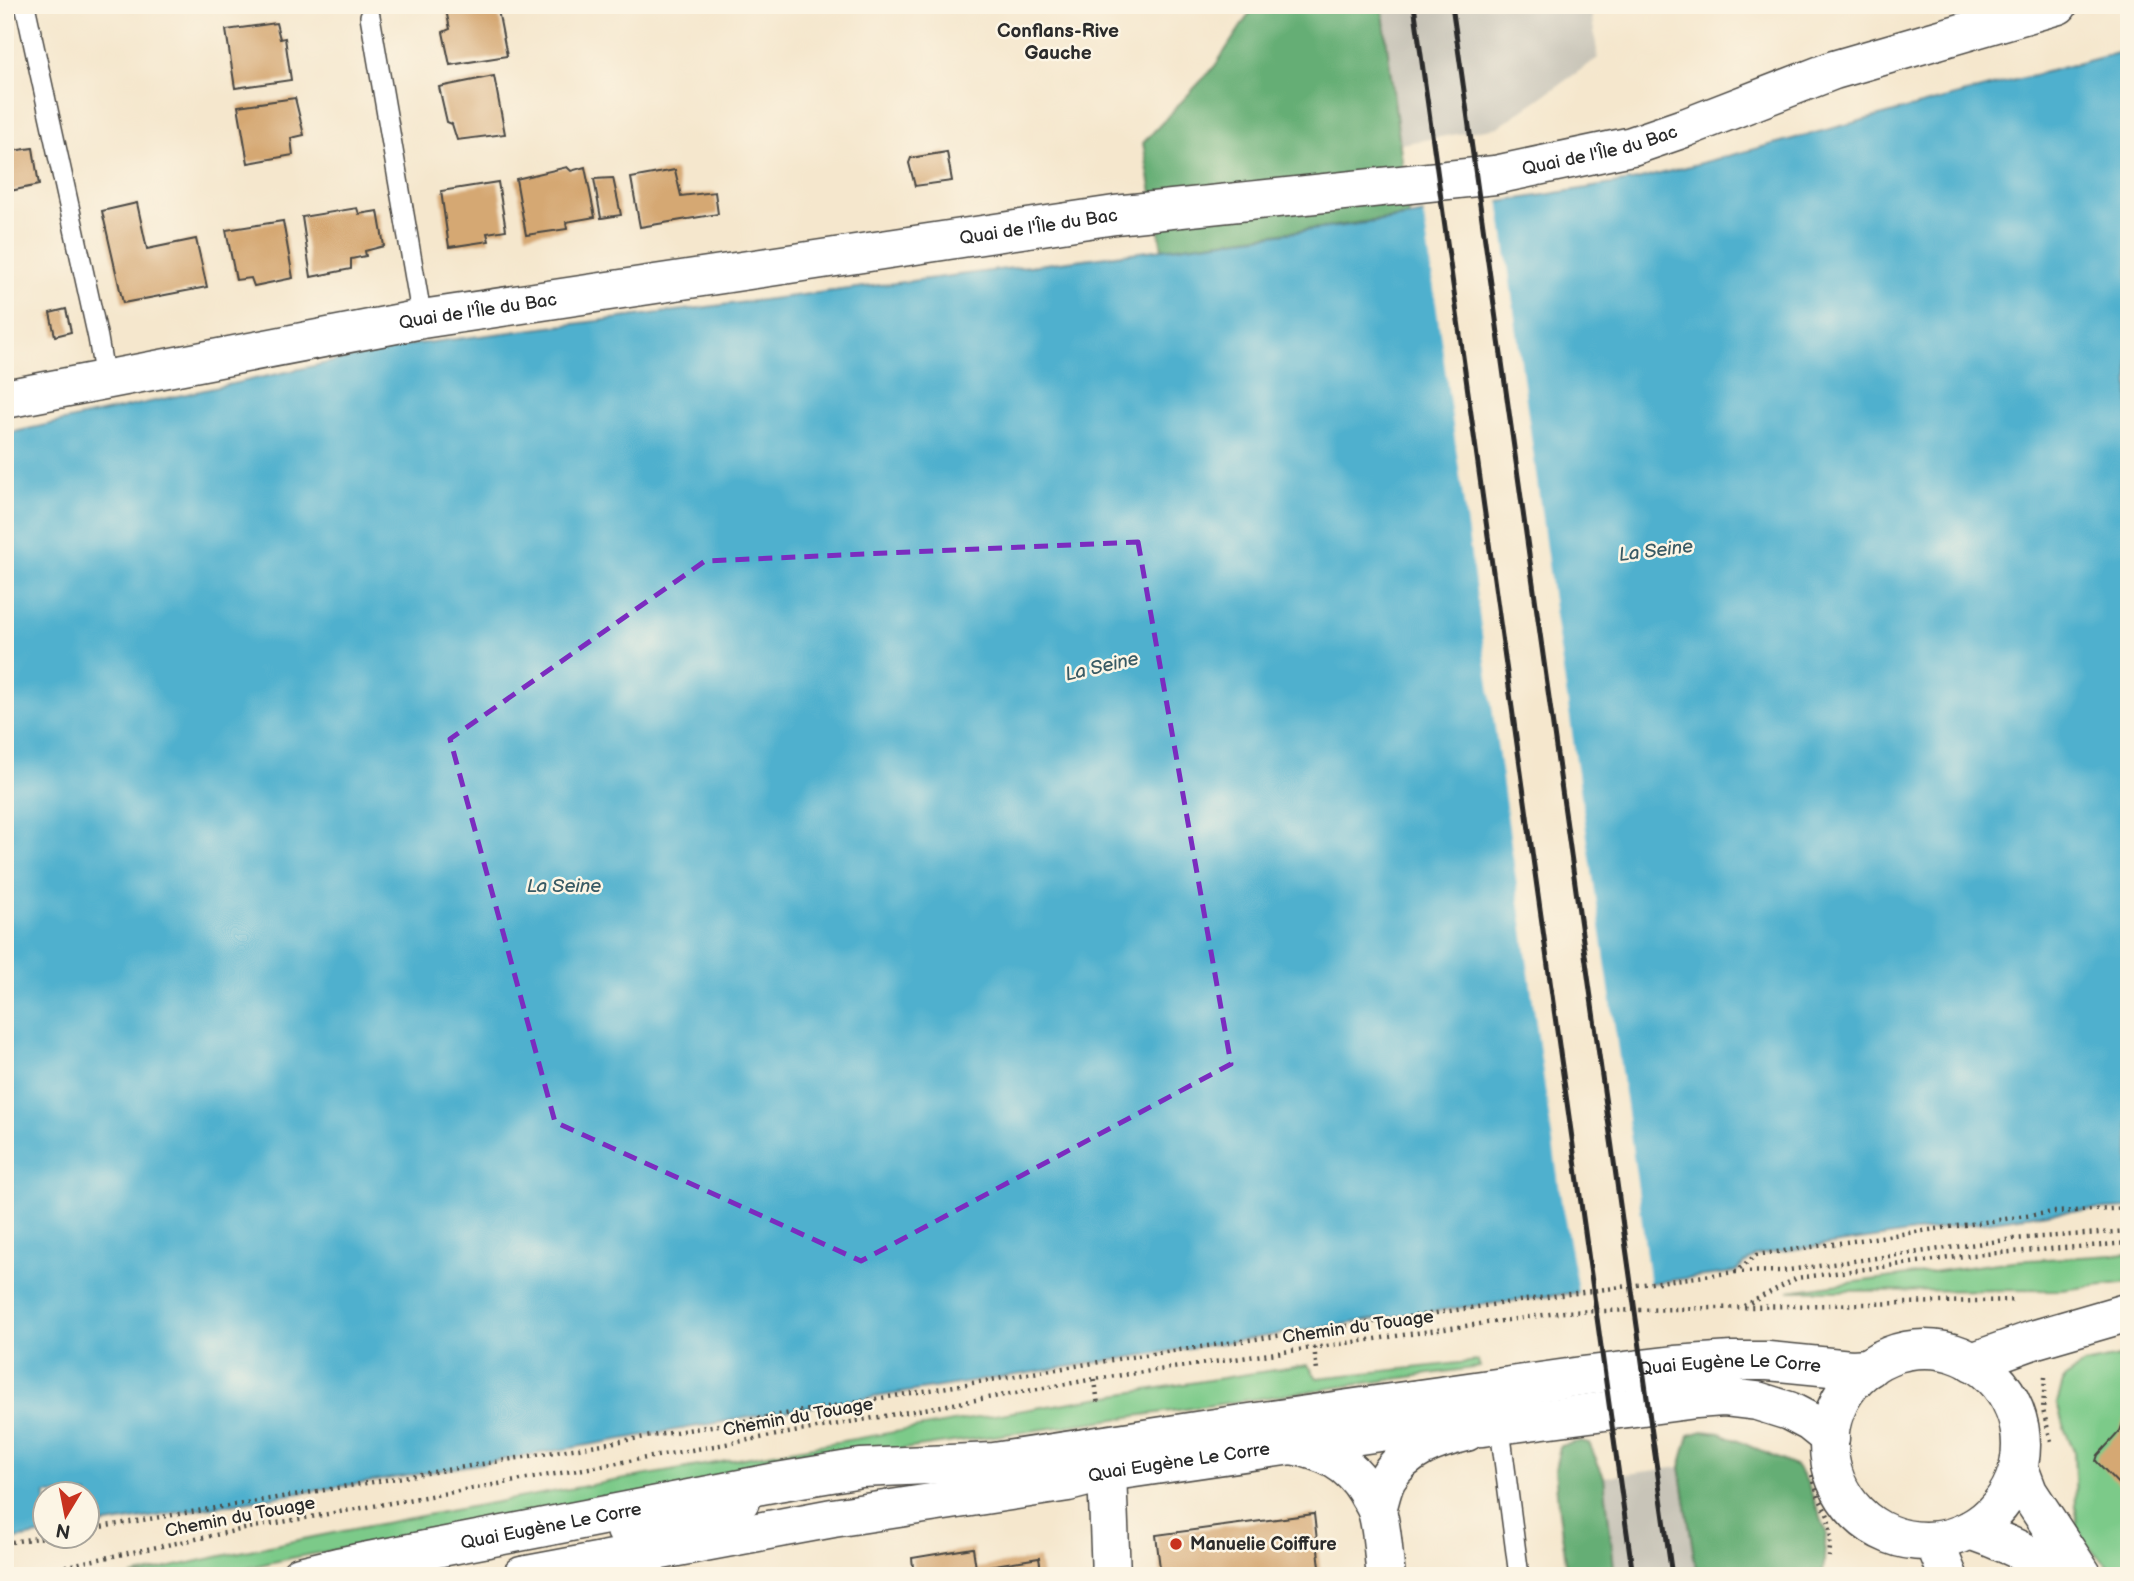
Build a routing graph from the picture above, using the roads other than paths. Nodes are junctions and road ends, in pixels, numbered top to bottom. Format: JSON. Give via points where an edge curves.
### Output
{"nodes":[{"id":1,"x":25,"y":5,"type":"edge"},
{"id":2,"x":2058,"y":5,"type":"edge"},
{"id":3,"x":370,"y":16,"type":"dead end"},
{"id":4,"x":422,"y":319,"type":"junction"},
{"id":5,"x":104,"y":379,"type":"junction"},
{"id":6,"x":5,"y":399,"type":"edge"},
{"id":7,"x":2129,"y":1312,"type":"edge"},
{"id":8,"x":1972,"y":1362,"type":"junction"},
{"id":9,"x":1869,"y":1368,"type":"junction"},
{"id":10,"x":1459,"y":1395,"type":"junction"},
{"id":11,"x":1492,"y":1426,"type":"junction"},
{"id":12,"x":1830,"y":1438,"type":"junction"},
{"id":13,"x":1292,"y":1445,"type":"junction"},
{"id":14,"x":2019,"y":1468,"type":"junction"},
{"id":15,"x":1107,"y":1472,"type":"junction"},
{"id":16,"x":801,"y":1478,"type":"junction"},
{"id":17,"x":1377,"y":1510,"type":"junction"},
{"id":18,"x":1952,"y":1535,"type":"junction"},
{"id":19,"x":1390,"y":1569,"type":"edge"},
{"id":20,"x":300,"y":1576,"type":"edge"},
{"id":21,"x":395,"y":1576,"type":"edge"},
{"id":22,"x":522,"y":1576,"type":"edge"},
{"id":23,"x":1111,"y":1576,"type":"edge"},
{"id":24,"x":1519,"y":1576,"type":"edge"},
{"id":25,"x":1948,"y":1576,"type":"edge"},
{"id":26,"x":2069,"y":1576,"type":"edge"},
{"id":27,"x":2083,"y":1576,"type":"edge"}],
"edges":[{"from":1,"to":5,"type":"lane"},
{"from":2,"to":4,"type":"main road","name":"Quai de l'Île du Bac","via":[[1834,71],[1632,146],[1495,175],[1115,215]]},
{"from":3,"to":4,"type":"lane"},
{"from":4,"to":5,"type":"main road","name":"Quai de l'Île du Bac"},
{"from":5,"to":6,"type":"main road","name":"Quai de l'Île du Bac"},
{"from":7,"to":8,"type":"main road"},
{"from":8,"to":9,"type":"main road","via":[[1947,1352],[1910,1350]]},
{"from":8,"to":14,"type":"main road","via":[[1997,1381],[2010,1400],[2021,1437]]},
{"from":9,"to":10,"type":"main road","name":"Quai Eugène Le Corre","via":[[1732,1360]]},
{"from":9,"to":12,"type":"main road","via":[[1855,1379],[1840,1402]]},
{"from":10,"to":11,"type":"lane","via":[[1486,1405],[1499,1419]]},
{"from":10,"to":16,"type":"main road","name":"Quai Eugène Le Corre","via":[[994,1462],[889,1465]]},
{"from":11,"to":12,"type":"main road","name":"Quai Eugène Le Corre","via":[[1733,1397],[1789,1411]]},
{"from":11,"to":13,"type":"main road","name":"Quai Eugène Le Corre","via":[[1387,1432]]},
{"from":11,"to":17,"type":"main road","via":[[1439,1440],[1408,1456],[1386,1481]]},
{"from":11,"to":24,"type":"lane"},
{"from":12,"to":18,"type":"main road","via":[[1836,1480],[1848,1503],[1871,1525],[1912,1540]]},
{"from":13,"to":15,"type":"main road","name":"Quai Eugène Le Corre"},
{"from":13,"to":17,"type":"main road","via":[[1338,1460],[1361,1482]]},
{"from":14,"to":18,"type":"main road","via":[[2003,1502],[1988,1518]]},
{"from":14,"to":27,"type":"main road","via":[[2028,1492]]},
{"from":15,"to":22,"type":"main road","name":"Quai Eugène Le Corre"},
{"from":15,"to":23,"type":"main road"},
{"from":16,"to":20,"type":"main road","name":"Quai Eugène Le Corre"},
{"from":16,"to":21,"type":"main road","name":"Quai Eugène Le Corre","via":[[692,1518]]},
{"from":17,"to":19,"type":"main road"},
{"from":18,"to":25,"type":"main road"},
{"from":18,"to":26,"type":"main road","via":[[2017,1548]]}]}
